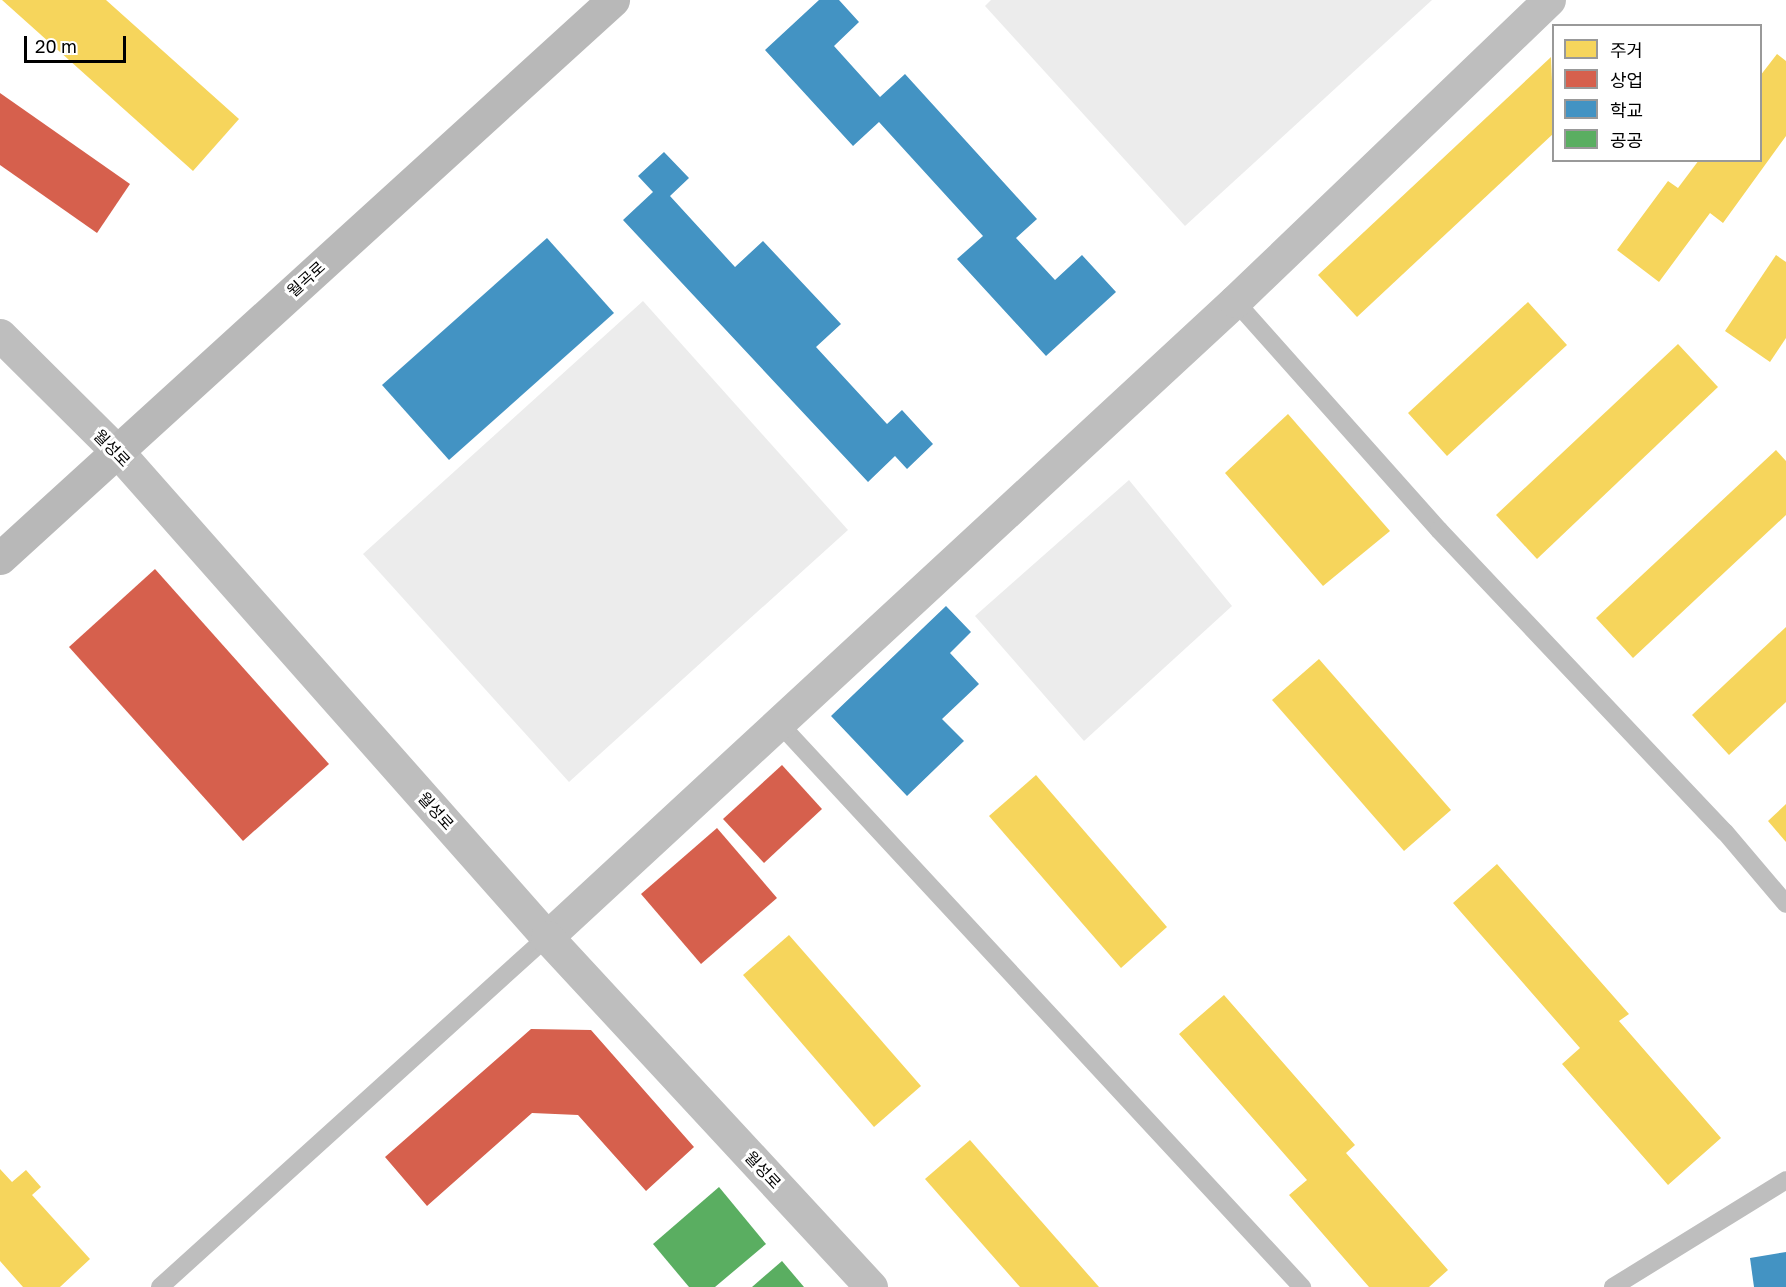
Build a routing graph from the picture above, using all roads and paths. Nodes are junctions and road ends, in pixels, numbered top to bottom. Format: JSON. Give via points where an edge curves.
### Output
{"nodes":[{"id":1,"x":613,"y":0,"type":"edge"},
{"id":2,"x":1550,"y":0,"type":"edge"},
{"id":3,"x":1234,"y":301,"type":"junction"},
{"id":4,"x":0,"y":335,"type":"edge"},
{"id":5,"x":117,"y":451,"type":"junction"},
{"id":6,"x":0,"y":558,"type":"edge"},
{"id":7,"x":778,"y":722,"type":"junction"},
{"id":8,"x":1786,"y":904,"type":"edge"},
{"id":9,"x":548,"y":937,"type":"junction"},
{"id":10,"x":1786,"y":1180,"type":"edge"},
{"id":11,"x":160,"y":1287,"type":"edge"},
{"id":12,"x":872,"y":1287,"type":"edge"},
{"id":13,"x":1302,"y":1287,"type":"edge"},
{"id":14,"x":1613,"y":1287,"type":"edge"}],
"edges":[{"from":1,"to":5,"type":"main road","name":"월곡로"},
{"from":2,"to":3,"type":"street"},
{"from":3,"to":7,"type":"street"},
{"from":3,"to":8,"type":"lane","via":[[1439,530],[1725,832]]},
{"from":4,"to":5,"type":"street","name":"월성로"},
{"from":5,"to":6,"type":"main road","name":"월곡로"},
{"from":5,"to":9,"type":"street","name":"월성로"},
{"from":7,"to":9,"type":"street"},
{"from":7,"to":13,"type":"lane"},
{"from":9,"to":11,"type":"lane"},
{"from":9,"to":12,"type":"street","name":"월성로"},
{"from":10,"to":14,"type":"lane"}]}
